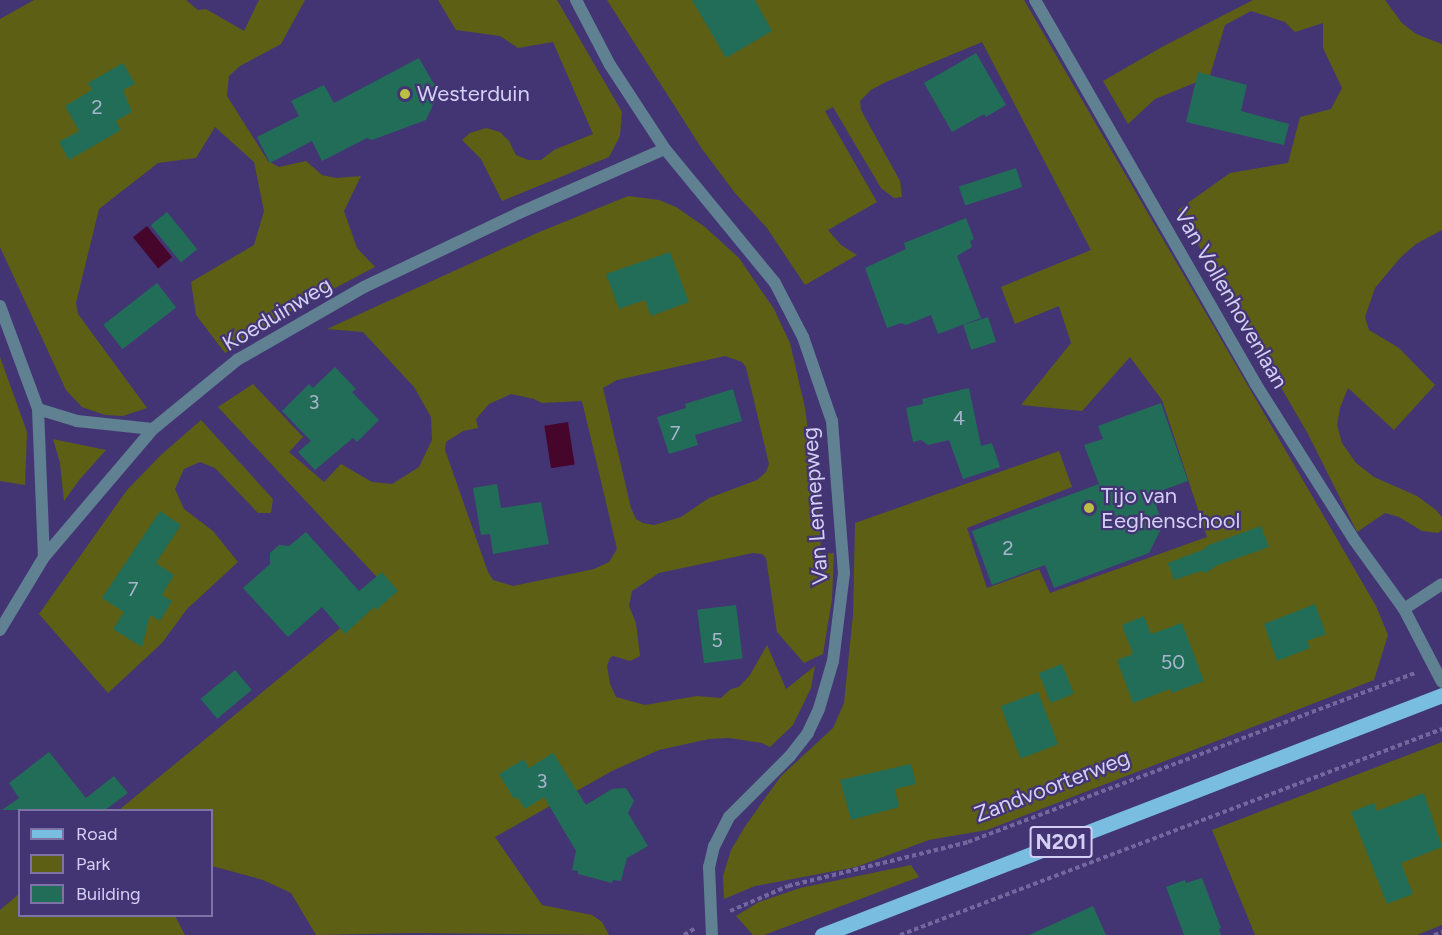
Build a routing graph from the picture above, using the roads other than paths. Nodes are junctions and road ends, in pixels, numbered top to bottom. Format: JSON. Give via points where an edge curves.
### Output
{"nodes":[{"id":1,"x":576,"y":0,"type":"edge"},
{"id":2,"x":1035,"y":0,"type":"edge"},
{"id":3,"x":665,"y":149,"type":"junction"},
{"id":4,"x":0,"y":306,"type":"edge"},
{"id":5,"x":38,"y":409,"type":"junction"},
{"id":6,"x":153,"y":429,"type":"junction"},
{"id":7,"x":45,"y":557,"type":"junction"},
{"id":8,"x":1442,"y":584,"type":"edge"},
{"id":9,"x":1404,"y":609,"type":"junction"},
{"id":10,"x":0,"y":630,"type":"edge"},
{"id":11,"x":1442,"y":682,"type":"edge"},
{"id":12,"x":1442,"y":695,"type":"edge"},
{"id":13,"x":712,"y":935,"type":"edge"},
{"id":14,"x":822,"y":935,"type":"edge"}],
"edges":[{"from":1,"to":3,"type":"street","name":"Van Lennepweg","via":[[610,65]]},
{"from":2,"to":9,"type":"street","name":"Van Vollenhovenlaan","via":[[1260,392],[1355,541]]},
{"from":3,"to":6,"type":"street","name":"Koeduinweg","via":[[364,287],[237,360]]},
{"from":3,"to":13,"type":"street","name":"Van Lennepweg","via":[[775,283],[803,337],[832,421],[844,573],[833,661],[819,709],[802,740],[729,817],[720,832],[709,867]]},
{"from":4,"to":5,"type":"street"},
{"from":5,"to":6,"type":"street","via":[[77,421]]},
{"from":5,"to":7,"type":"street"},
{"from":6,"to":7,"type":"street","name":"Koeduinweg"},
{"from":7,"to":10,"type":"street","name":"Koeduinweg"},
{"from":8,"to":9,"type":"street"},
{"from":9,"to":11,"type":"street","name":"Van Vollenhovenlaan"},
{"from":12,"to":14,"type":"main road","number":"N201"}]}
